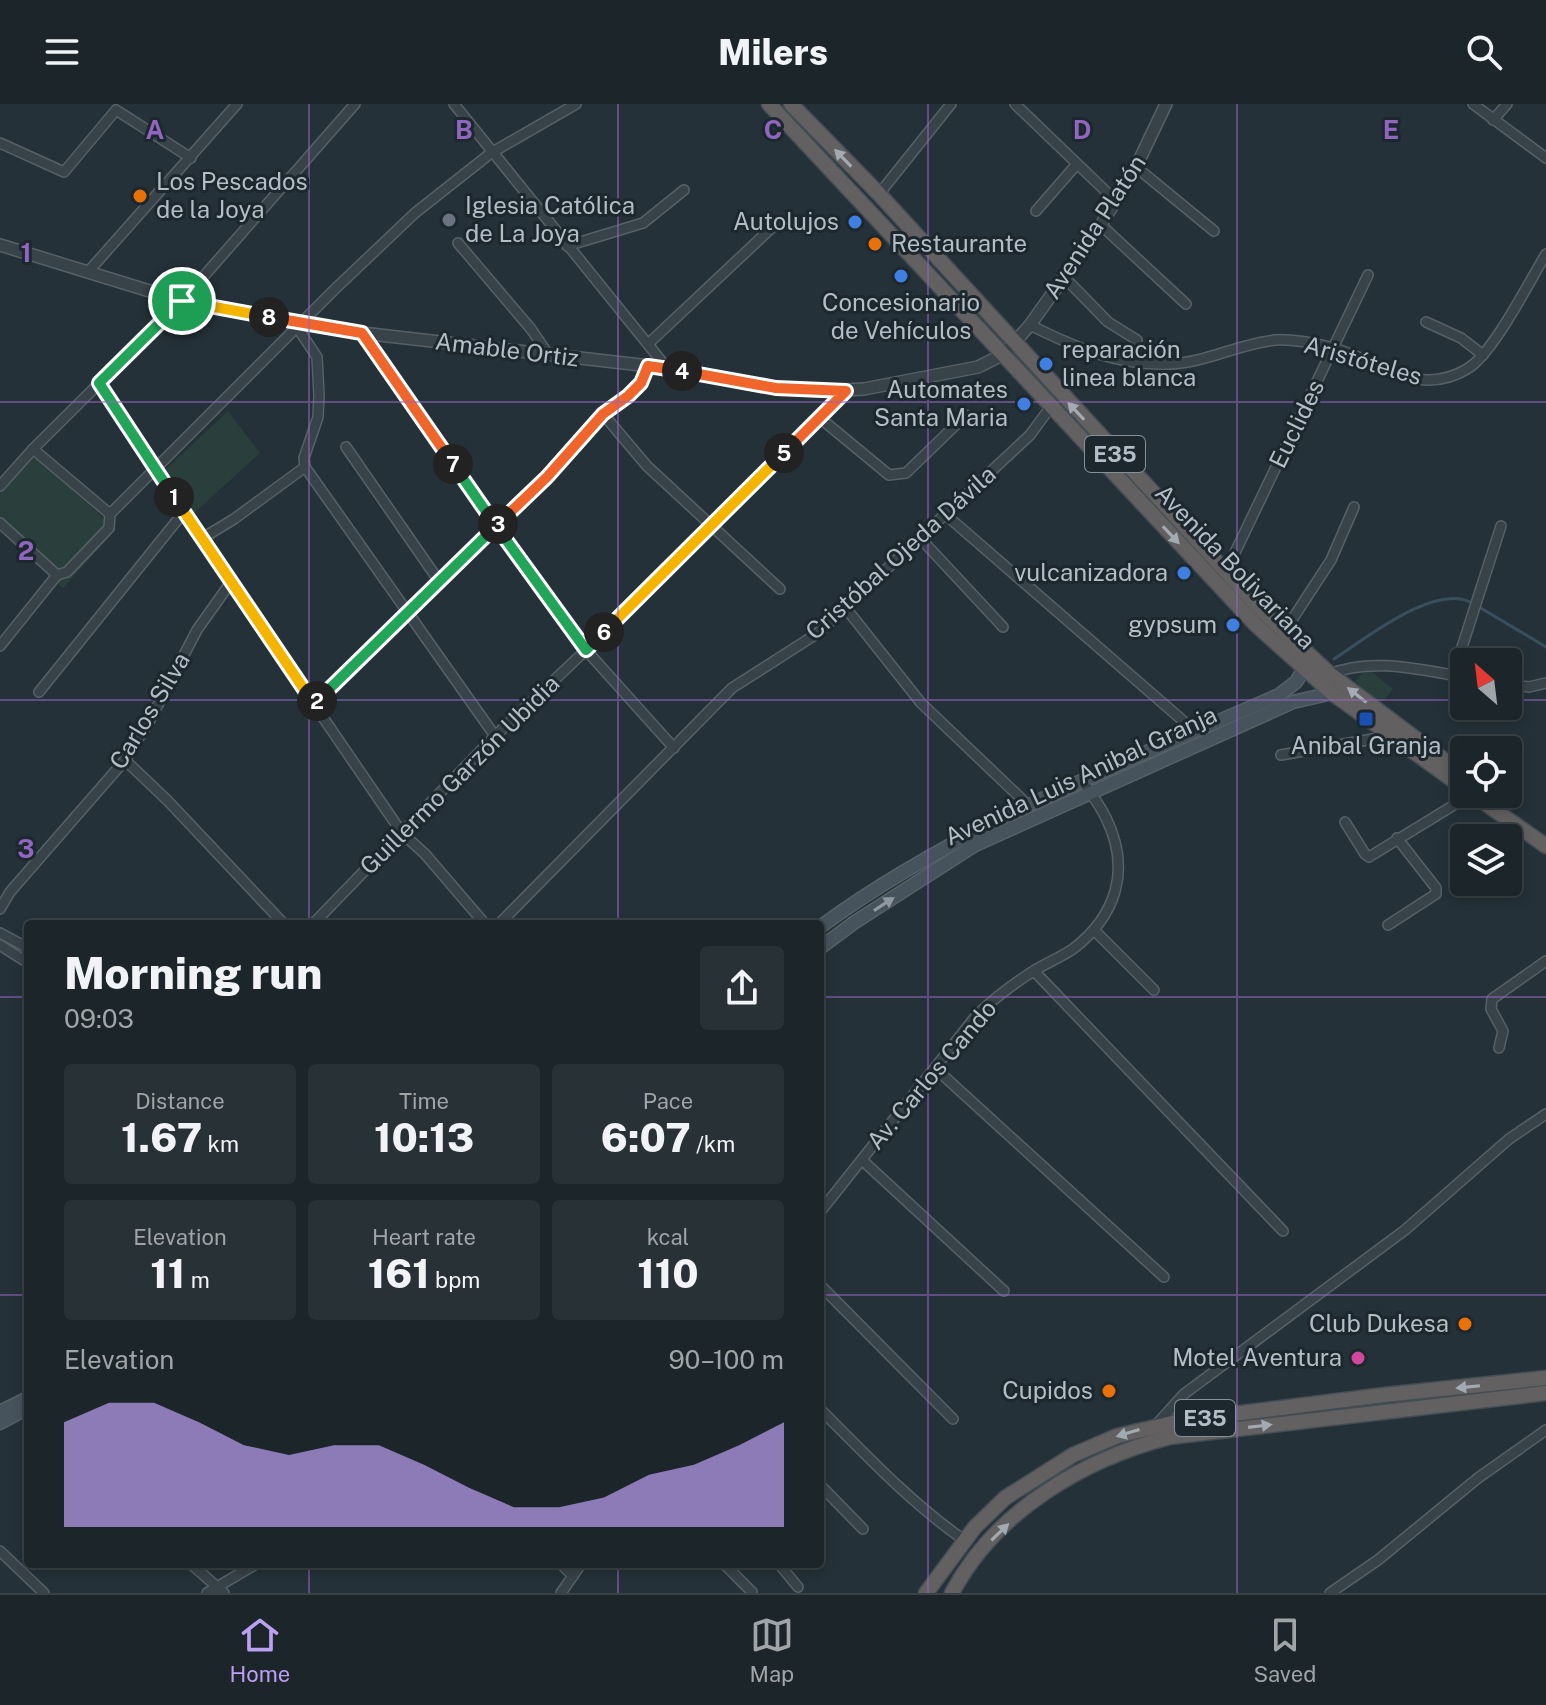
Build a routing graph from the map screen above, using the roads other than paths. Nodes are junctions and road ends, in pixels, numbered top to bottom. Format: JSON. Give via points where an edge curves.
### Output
{"nodes":[{"id":1,"x":237,"y":104,"type":"edge"},
{"id":2,"x":355,"y":104,"type":"edge"},
{"id":3,"x":454,"y":104,"type":"edge"},
{"id":4,"x":576,"y":104,"type":"edge"},
{"id":5,"x":769,"y":104,"type":"edge"},
{"id":6,"x":791,"y":104,"type":"edge"},
{"id":7,"x":951,"y":104,"type":"edge"},
{"id":8,"x":1015,"y":104,"type":"edge"},
{"id":9,"x":1166,"y":104,"type":"edge"},
{"id":10,"x":1473,"y":104,"type":"edge"},
{"id":11,"x":1507,"y":104,"type":"edge"},
{"id":12,"x":118,"y":107,"type":"edge"},
{"id":13,"x":1493,"y":120,"type":"junction"},
{"id":14,"x":0,"y":143,"type":"edge"},
{"id":15,"x":491,"y":153,"type":"junction"},
{"id":16,"x":191,"y":158,"type":"junction"},
{"id":17,"x":1546,"y":158,"type":"edge"},
{"id":18,"x":1077,"y":164,"type":"junction"},
{"id":19,"x":1136,"y":167,"type":"junction"},
{"id":20,"x":684,"y":190,"type":"dead end"},
{"id":21,"x":879,"y":194,"type":"junction"},
{"id":22,"x":1116,"y":201,"type":"junction"},
{"id":23,"x":1036,"y":211,"type":"dead end"},
{"id":24,"x":780,"y":220,"type":"dead end"},
{"id":25,"x":1101,"y":225,"type":"junction"},
{"id":26,"x":1214,"y":231,"type":"dead end"},
{"id":27,"x":458,"y":243,"type":"dead end"},
{"id":28,"x":0,"y":245,"type":"edge"},
{"id":29,"x":567,"y":246,"type":"junction"},
{"id":30,"x":1546,"y":254,"type":"edge"},
{"id":31,"x":88,"y":272,"type":"junction"},
{"id":32,"x":1368,"y":275,"type":"dead end"},
{"id":33,"x":1064,"y":277,"type":"junction"},
{"id":34,"x":182,"y":301,"type":"junction"},
{"id":35,"x":1186,"y":304,"type":"dead end"},
{"id":36,"x":1426,"y":322,"type":"dead end"},
{"id":37,"x":299,"y":325,"type":"junction"},
{"id":38,"x":1030,"y":325,"type":"junction"},
{"id":39,"x":362,"y":333,"type":"junction"},
{"id":40,"x":1137,"y":340,"type":"dead end"},
{"id":41,"x":648,"y":344,"type":"junction"},
{"id":42,"x":1333,"y":348,"type":"junction"},
{"id":43,"x":1009,"y":349,"type":"junction"},
{"id":44,"x":548,"y":354,"type":"junction"},
{"id":45,"x":1483,"y":355,"type":"junction"},
{"id":46,"x":648,"y":366,"type":"junction"},
{"id":47,"x":667,"y":368,"type":"junction"},
{"id":48,"x":99,"y":383,"type":"junction"},
{"id":49,"x":846,"y":391,"type":"junction"},
{"id":50,"x":1052,"y":405,"type":"junction"},
{"id":51,"x":603,"y":414,"type":"junction"},
{"id":52,"x":966,"y":415,"type":"dead end"},
{"id":53,"x":820,"y":418,"type":"junction"},
{"id":54,"x":346,"y":447,"type":"dead end"},
{"id":55,"x":33,"y":449,"type":"junction"},
{"id":56,"x":305,"y":467,"type":"junction"},
{"id":57,"x":157,"y":468,"type":"junction"},
{"id":58,"x":0,"y":486,"type":"edge"},
{"id":59,"x":1354,"y":507,"type":"dead end"},
{"id":60,"x":183,"y":513,"type":"junction"},
{"id":61,"x":110,"y":514,"type":"junction"},
{"id":62,"x":946,"y":515,"type":"junction"},
{"id":63,"x":0,"y":523,"type":"edge"},
{"id":64,"x":712,"y":525,"type":"junction"},
{"id":65,"x":496,"y":526,"type":"junction"},
{"id":66,"x":1501,"y":526,"type":"dead end"},
{"id":67,"x":201,"y":539,"type":"junction"},
{"id":68,"x":921,"y":539,"type":"junction"},
{"id":69,"x":1223,"y":572,"type":"junction"},
{"id":70,"x":57,"y":575,"type":"junction"},
{"id":71,"x":439,"y":581,"type":"junction"},
{"id":72,"x":231,"y":582,"type":"junction"},
{"id":73,"x":780,"y":589,"type":"dead end"},
{"id":74,"x":845,"y":607,"type":"junction"},
{"id":75,"x":407,"y":612,"type":"junction"},
{"id":76,"x":1003,"y":627,"type":"dead end"},
{"id":77,"x":1284,"y":632,"type":"junction"},
{"id":78,"x":0,"y":646,"type":"edge"},
{"id":79,"x":1467,"y":648,"type":"edge"},
{"id":80,"x":586,"y":650,"type":"junction"},
{"id":81,"x":1304,"y":669,"type":"junction"},
{"id":82,"x":1330,"y":674,"type":"junction"},
{"id":83,"x":1450,"y":675,"type":"edge"},
{"id":84,"x":1546,"y":683,"type":"edge"},
{"id":85,"x":1522,"y":686,"type":"edge"},
{"id":86,"x":39,"y":692,"type":"dead end"},
{"id":87,"x":1332,"y":693,"type":"junction"},
{"id":88,"x":314,"y":704,"type":"junction"},
{"id":89,"x":1196,"y":732,"type":"junction"},
{"id":90,"x":495,"y":736,"type":"junction"},
{"id":91,"x":1390,"y":736,"type":"junction"},
{"id":92,"x":674,"y":748,"type":"junction"},
{"id":93,"x":1281,"y":755,"type":"dead end"},
{"id":94,"x":125,"y":760,"type":"junction"},
{"id":95,"x":1450,"y":764,"type":"edge"},
{"id":96,"x":1450,"y":778,"type":"edge"},
{"id":97,"x":1083,"y":781,"type":"junction"},
{"id":98,"x":1091,"y":794,"type":"junction"},
{"id":99,"x":1028,"y":805,"type":"junction"},
{"id":100,"x":1450,"y":807,"type":"edge"},
{"id":101,"x":1492,"y":808,"type":"edge"},
{"id":102,"x":1508,"y":808,"type":"edge"},
{"id":103,"x":1345,"y":822,"type":"dead end"},
{"id":104,"x":402,"y":833,"type":"junction"},
{"id":105,"x":1546,"y":834,"type":"edge"},
{"id":106,"x":1397,"y":838,"type":"junction"},
{"id":107,"x":1546,"y":846,"type":"edge"},
{"id":108,"x":0,"y":909,"type":"edge"},
{"id":109,"x":280,"y":920,"type":"edge"},
{"id":110,"x":317,"y":920,"type":"edge"},
{"id":111,"x":482,"y":920,"type":"edge"},
{"id":112,"x":503,"y":920,"type":"edge"},
{"id":113,"x":824,"y":924,"type":"edge"},
{"id":114,"x":1388,"y":925,"type":"dead end"},
{"id":115,"x":1094,"y":930,"type":"junction"},
{"id":116,"x":0,"y":933,"type":"edge"},
{"id":117,"x":0,"y":945,"type":"edge"},
{"id":118,"x":824,"y":945,"type":"edge"},
{"id":119,"x":24,"y":946,"type":"edge"},
{"id":120,"x":24,"y":960,"type":"edge"},
{"id":121,"x":1546,"y":961,"type":"edge"},
{"id":122,"x":1034,"y":971,"type":"junction"},
{"id":123,"x":1154,"y":990,"type":"dead end"},
{"id":124,"x":1499,"y":1048,"type":"dead end"},
{"id":125,"x":935,"y":1068,"type":"junction"},
{"id":126,"x":1546,"y":1114,"type":"edge"},
{"id":127,"x":862,"y":1160,"type":"junction"},
{"id":128,"x":824,"y":1207,"type":"edge"},
{"id":129,"x":1283,"y":1231,"type":"dead end"},
{"id":130,"x":1164,"y":1277,"type":"dead end"},
{"id":131,"x":824,"y":1289,"type":"edge"},
{"id":132,"x":1004,"y":1291,"type":"dead end"},
{"id":133,"x":1546,"y":1378,"type":"edge"},
{"id":134,"x":1546,"y":1393,"type":"edge"},
{"id":135,"x":24,"y":1400,"type":"edge"},
{"id":136,"x":22,"y":1410,"type":"edge"},
{"id":137,"x":0,"y":1412,"type":"edge"},
{"id":138,"x":824,"y":1413,"type":"edge"},
{"id":139,"x":953,"y":1419,"type":"dead end"},
{"id":140,"x":0,"y":1423,"type":"edge"},
{"id":141,"x":1155,"y":1426,"type":"junction"},
{"id":142,"x":1546,"y":1430,"type":"edge"},
{"id":143,"x":824,"y":1489,"type":"edge"},
{"id":144,"x":863,"y":1529,"type":"dead end"},
{"id":145,"x":964,"y":1540,"type":"junction"},
{"id":146,"x":0,"y":1551,"type":"edge"},
{"id":147,"x":195,"y":1568,"type":"edge"},
{"id":148,"x":250,"y":1568,"type":"edge"},
{"id":149,"x":565,"y":1568,"type":"edge"},
{"id":150,"x":578,"y":1568,"type":"edge"},
{"id":151,"x":728,"y":1568,"type":"edge"},
{"id":152,"x":782,"y":1568,"type":"edge"},
{"id":153,"x":573,"y":1576,"type":"junction"},
{"id":154,"x":798,"y":1587,"type":"dead end"},
{"id":155,"x":220,"y":1590,"type":"edge"},
{"id":156,"x":752,"y":1592,"type":"edge"},
{"id":157,"x":44,"y":1593,"type":"edge"},
{"id":158,"x":207,"y":1593,"type":"edge"},
{"id":159,"x":561,"y":1593,"type":"edge"},
{"id":160,"x":926,"y":1593,"type":"edge"},
{"id":161,"x":952,"y":1593,"type":"edge"},
{"id":162,"x":1330,"y":1593,"type":"edge"}],
"edges":[{"from":1,"to":16,"type":"street"},
{"from":2,"to":34,"type":"street"},
{"from":3,"to":15,"type":"street"},
{"from":4,"to":15,"type":"street"},
{"from":5,"to":43,"type":"highway","name":"Avenida Bolivariana","number":"E35"},
{"from":21,"to":6,"type":"highway","name":"Avenida Bolivariana","number":"E35","one_way":true},
{"from":7,"to":21,"type":"street"},
{"from":8,"to":18,"type":"street"},
{"from":9,"to":19,"type":"street","name":"Avenida Platón"},
{"from":10,"to":13,"type":"street"},
{"from":11,"to":13,"type":"street"},
{"from":12,"to":14,"type":"street","via":[[64,172]]},
{"from":12,"to":16,"type":"street"},
{"from":13,"to":17,"type":"street"},
{"from":15,"to":29,"type":"street"},
{"from":15,"to":37,"type":"street","via":[[415,213]]},
{"from":16,"to":31,"type":"street"},
{"from":18,"to":22,"type":"street"},
{"from":18,"to":23,"type":"street"},
{"from":19,"to":22,"type":"street","name":"Avenida Platón"},
{"from":19,"to":26,"type":"street"},
{"from":20,"to":29,"type":"street","via":[[643,223]]},
{"from":21,"to":43,"type":"highway","name":"Avenida Bolivariana","number":"E35"},
{"from":22,"to":25,"type":"street","name":"Avenida Platón"},
{"from":24,"to":41,"type":"street"},
{"from":25,"to":33,"type":"street","name":"Avenida Platón"},
{"from":25,"to":35,"type":"street"},
{"from":27,"to":44,"type":"street"},
{"from":28,"to":31,"type":"street","name":"Amable Ortiz"},
{"from":29,"to":41,"type":"street"},
{"from":30,"to":45,"type":"street","name":"Aristóteles"},
{"from":31,"to":34,"type":"street","name":"Amable Ortiz"},
{"from":32,"to":42,"type":"street","name":"Euclides"},
{"from":33,"to":38,"type":"street","name":"Avenida Platón"},
{"from":33,"to":40,"type":"street","via":[[1108,322]]},
{"from":34,"to":37,"type":"street","name":"Amable Ortiz"},
{"from":34,"to":48,"type":"street"},
{"from":36,"to":45,"type":"street"},
{"from":37,"to":39,"type":"street","name":"Amable Ortiz"},
{"from":37,"to":56,"type":"street","via":[[317,357],[319,379],[318,417]]},
{"from":37,"to":57,"type":"street"},
{"from":38,"to":42,"type":"street","name":"Aristóteles","via":[[1079,349],[1121,361],[1169,364],[1274,340]]},
{"from":38,"to":43,"type":"street","name":"Avenida Platón"},
{"from":39,"to":44,"type":"street","name":"Amable Ortiz"},
{"from":39,"to":65,"type":"street"},
{"from":41,"to":47,"type":"street"},
{"from":42,"to":45,"type":"street","name":"Aristóteles","via":[[1408,379],[1429,382],[1469,369]]},
{"from":42,"to":69,"type":"street","name":"Euclides"},
{"from":43,"to":49,"type":"street","name":"Amable Ortiz","via":[[978,367]]},
{"from":43,"to":50,"type":"highway","name":"Avenida Bolivariana","number":"E35"},
{"from":69,"to":43,"type":"highway","name":"Avenida Bolivariana","number":"E35","one_way":true},
{"from":44,"to":46,"type":"street","name":"Amable Ortiz"},
{"from":46,"to":47,"type":"street","name":"Amable Ortiz"},
{"from":46,"to":51,"type":"street","via":[[641,383]]},
{"from":47,"to":49,"type":"street","name":"Amable Ortiz","via":[[776,388]]},
{"from":48,"to":55,"type":"street"},
{"from":48,"to":57,"type":"street"},
{"from":49,"to":53,"type":"street","name":"Guillermo Garzón Ubidia"},
{"from":50,"to":62,"type":"street","name":"Cristóbal Ojeda Dávila","via":[[1030,435]]},
{"from":50,"to":81,"type":"highway","name":"Avenida Bolivariana","number":"E35","one_way":true,"via":[[1236,604]]},
{"from":51,"to":64,"type":"street","via":[[647,466]]},
{"from":51,"to":65,"type":"street"},
{"from":52,"to":53,"type":"street","via":[[898,476],[889,475]]},
{"from":53,"to":64,"type":"street","name":"Guillermo Garzón Ubidia"},
{"from":54,"to":71,"type":"street"},
{"from":55,"to":58,"type":"street"},
{"from":55,"to":61,"type":"street"},
{"from":56,"to":67,"type":"street"},
{"from":56,"to":75,"type":"street"},
{"from":57,"to":60,"type":"street"},
{"from":57,"to":61,"type":"street"},
{"from":59,"to":77,"type":"street","via":[[1331,560]]},
{"from":60,"to":67,"type":"street"},
{"from":60,"to":86,"type":"street"},
{"from":61,"to":70,"type":"street","via":[[109,528],[67,572]]},
{"from":62,"to":68,"type":"street","name":"Cristóbal Ojeda Dávila"},
{"from":62,"to":89,"type":"street"},
{"from":63,"to":70,"type":"street"},
{"from":64,"to":73,"type":"street"},
{"from":64,"to":80,"type":"street","name":"Guillermo Garzón Ubidia"},
{"from":65,"to":71,"type":"street"},
{"from":65,"to":80,"type":"street"},
{"from":66,"to":79,"type":"street"},
{"from":67,"to":72,"type":"street"},
{"from":68,"to":74,"type":"street","name":"Cristóbal Ojeda Dávila"},
{"from":68,"to":76,"type":"street"},
{"from":69,"to":77,"type":"highway","name":"Avenida Bolivariana","number":"E35"},
{"from":70,"to":78,"type":"street"},
{"from":71,"to":75,"type":"street"},
{"from":72,"to":88,"type":"street"},
{"from":72,"to":94,"type":"street","name":"Carlos Silva","via":[[197,630]]},
{"from":74,"to":92,"type":"street","name":"Cristóbal Ojeda Dávila","via":[[818,633],[732,688]]},
{"from":74,"to":99,"type":"street","via":[[921,703]]},
{"from":75,"to":88,"type":"street"},
{"from":75,"to":90,"type":"street"},
{"from":77,"to":82,"type":"highway","name":"Avenida Bolivariana","number":"E35"},
{"from":80,"to":90,"type":"street","name":"Guillermo Garzón Ubidia"},
{"from":80,"to":92,"type":"street"},
{"from":81,"to":87,"type":"highway","name":"Avenida Bolivariana","number":"E35"},
{"from":81,"to":89,"type":"main road","name":"Avenida Luis Anibal Granja","via":[[1279,695]]},
{"from":82,"to":83,"type":"street","via":[[1351,665],[1373,664]]},
{"from":95,"to":82,"type":"highway","name":"Avenida Bolivariana","number":"E35","one_way":true},
{"from":84,"to":85,"type":"street"},
{"from":87,"to":91,"type":"highway","name":"Avenida Bolivariana","number":"E35"},
{"from":87,"to":98,"type":"main road","name":"Avenida Luis Anibal Granja","via":[[1282,706]]},
{"from":88,"to":104,"type":"street"},
{"from":89,"to":97,"type":"main road","name":"Avenida Luis Anibal Granja"},
{"from":90,"to":104,"type":"street","name":"Guillermo Garzón Ubidia"},
{"from":91,"to":93,"type":"street"},
{"from":91,"to":96,"type":"highway","name":"Avenida Bolivariana","number":"E35"},
{"from":92,"to":112,"type":"street","name":"Cristóbal Ojeda Dávila"},
{"from":94,"to":108,"type":"street","name":"Carlos Silva"},
{"from":94,"to":109,"type":"street"},
{"from":97,"to":98,"type":"street","name":"Av. Carlos Cando"},
{"from":97,"to":99,"type":"main road","name":"Avenida Luis Anibal Granja"},
{"from":98,"to":115,"type":"street","name":"Av. Carlos Cando","via":[[1116,844],[1118,876],[1111,905]]},
{"from":118,"to":98,"type":"main road","name":"Avenida Luis Anibal Granja","one_way":true,"via":[[975,845]]},
{"from":99,"to":113,"type":"main road","name":"Avenida Luis Anibal Granja","via":[[906,869]]},
{"from":100,"to":106,"type":"street"},
{"from":101,"to":107,"type":"highway"},
{"from":102,"to":105,"type":"highway"},
{"from":103,"to":106,"type":"street","via":[[1369,857]]},
{"from":104,"to":110,"type":"street","name":"Guillermo Garzón Ubidia"},
{"from":104,"to":111,"type":"street"},
{"from":106,"to":114,"type":"street","via":[[1436,894]]},
{"from":115,"to":122,"type":"street","name":"Av. Carlos Cando"},
{"from":115,"to":123,"type":"street"},
{"from":116,"to":119,"type":"street"},
{"from":117,"to":120,"type":"street"},
{"from":121,"to":124,"type":"street","via":[[1492,999],[1491,1009],[1503,1031]]},
{"from":122,"to":125,"type":"street","name":"Av. Carlos Cando","via":[[990,1002]]},
{"from":122,"to":129,"type":"street"},
{"from":125,"to":127,"type":"street","name":"Av. Carlos Cando"},
{"from":125,"to":130,"type":"street"},
{"from":126,"to":141,"type":"street","via":[[1509,1139],[1405,1230],[1184,1394]]},
{"from":127,"to":128,"type":"street","name":"Av. Carlos Cando"},
{"from":127,"to":132,"type":"street"},
{"from":131,"to":139,"type":"street"},
{"from":133,"to":141,"type":"highway","number":"E35","one_way":true},
{"from":161,"to":134,"type":"highway","number":"E35","one_way":true,"via":[[993,1537],[1024,1509],[1060,1482],[1135,1446],[1170,1437]]},
{"from":135,"to":137,"type":"main road"},
{"from":136,"to":140,"type":"main road"},
{"from":138,"to":145,"type":"street"},
{"from":141,"to":145,"type":"highway","number":"E35","one_way":true,"via":[[1117,1436],[1035,1477],[1005,1498]]},
{"from":142,"to":162,"type":"street"},
{"from":143,"to":144,"type":"street"},
{"from":145,"to":160,"type":"highway","number":"E35"},
{"from":146,"to":157,"type":"street"},
{"from":147,"to":155,"type":"street"},
{"from":148,"to":155,"type":"street"},
{"from":149,"to":153,"type":"street"},
{"from":150,"to":153,"type":"street"},
{"from":151,"to":156,"type":"street"},
{"from":152,"to":154,"type":"street"},
{"from":153,"to":159,"type":"street"},
{"from":155,"to":158,"type":"street"}]}
